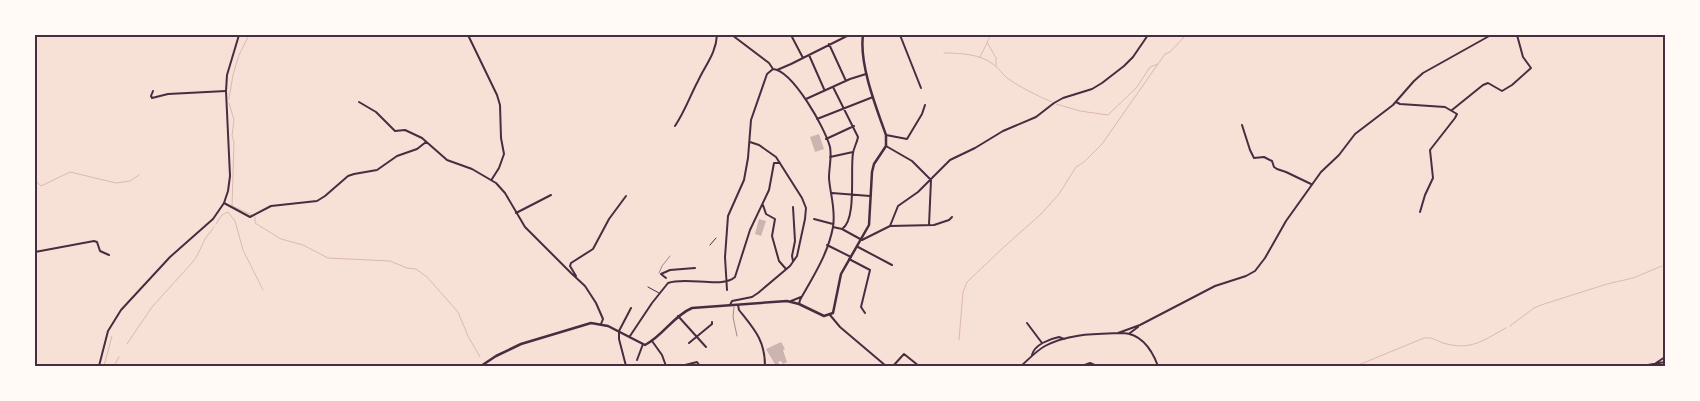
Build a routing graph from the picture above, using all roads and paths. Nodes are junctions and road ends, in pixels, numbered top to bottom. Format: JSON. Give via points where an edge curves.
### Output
{"nodes":[{"id":1,"x":239,"y":35,"type":"edge"},
{"id":2,"x":468,"y":35,"type":"edge"},
{"id":3,"x":718,"y":35,"type":"edge"},
{"id":4,"x":732,"y":35,"type":"edge"},
{"id":5,"x":791,"y":35,"type":"edge"},
{"id":6,"x":849,"y":35,"type":"edge"},
{"id":7,"x":863,"y":35,"type":"edge"},
{"id":8,"x":881,"y":35,"type":"edge"},
{"id":9,"x":900,"y":35,"type":"edge"},
{"id":10,"x":1148,"y":35,"type":"edge"},
{"id":11,"x":1491,"y":35,"type":"edge"},
{"id":12,"x":1517,"y":35,"type":"edge"},
{"id":13,"x":829,"y":44,"type":"junction"},
{"id":14,"x":809,"y":54,"type":"junction"},
{"id":15,"x":803,"y":58,"type":"junction"},
{"id":16,"x":773,"y":69,"type":"junction"},
{"id":17,"x":777,"y":70,"type":"junction"},
{"id":18,"x":867,"y":73,"type":"junction"},
{"id":19,"x":846,"y":81,"type":"junction"},
{"id":20,"x":833,"y":87,"type":"junction"},
{"id":21,"x":921,"y":88,"type":"dead end"},
{"id":22,"x":824,"y":90,"type":"junction"},
{"id":23,"x":153,"y":91,"type":"dead end"},
{"id":24,"x":226,"y":91,"type":"junction"},
{"id":25,"x":873,"y":97,"type":"junction"},
{"id":26,"x":806,"y":99,"type":"junction"},
{"id":27,"x":359,"y":102,"type":"dead end"},
{"id":28,"x":1396,"y":102,"type":"junction"},
{"id":29,"x":925,"y":105,"type":"dead end"},
{"id":30,"x":843,"y":108,"type":"junction"},
{"id":31,"x":1452,"y":110,"type":"junction"},
{"id":32,"x":817,"y":119,"type":"junction"},
{"id":33,"x":1242,"y":124,"type":"dead end"},
{"id":34,"x":675,"y":126,"type":"dead end"},
{"id":35,"x":854,"y":126,"type":"junction"},
{"id":36,"x":886,"y":135,"type":"junction"},
{"id":37,"x":826,"y":139,"type":"junction"},
{"id":38,"x":426,"y":142,"type":"junction"},
{"id":39,"x":750,"y":142,"type":"junction"},
{"id":40,"x":886,"y":146,"type":"junction"},
{"id":41,"x":853,"y":152,"type":"junction"},
{"id":42,"x":776,"y":157,"type":"junction"},
{"id":43,"x":830,"y":157,"type":"junction"},
{"id":44,"x":774,"y":163,"type":"junction"},
{"id":45,"x":780,"y":163,"type":"junction"},
{"id":46,"x":492,"y":179,"type":"junction"},
{"id":47,"x":931,"y":180,"type":"junction"},
{"id":48,"x":1311,"y":184,"type":"junction"},
{"id":49,"x":832,"y":193,"type":"junction"},
{"id":50,"x":552,"y":195,"type":"dead end"},
{"id":51,"x":851,"y":195,"type":"junction"},
{"id":52,"x":626,"y":196,"type":"dead end"},
{"id":53,"x":871,"y":196,"type":"junction"},
{"id":54,"x":224,"y":203,"type":"junction"},
{"id":55,"x":762,"y":205,"type":"junction"},
{"id":56,"x":793,"y":207,"type":"dead end"},
{"id":57,"x":1420,"y":212,"type":"dead end"},
{"id":58,"x":516,"y":213,"type":"junction"},
{"id":59,"x":952,"y":217,"type":"dead end"},
{"id":60,"x":814,"y":219,"type":"dead end"},
{"id":61,"x":833,"y":225,"type":"junction"},
{"id":62,"x":929,"y":225,"type":"junction"},
{"id":63,"x":890,"y":226,"type":"junction"},
{"id":64,"x":842,"y":229,"type":"junction"},
{"id":65,"x":716,"y":238,"type":"dead end"},
{"id":66,"x":862,"y":240,"type":"junction"},
{"id":67,"x":710,"y":245,"type":"dead end"},
{"id":68,"x":827,"y":245,"type":"junction"},
{"id":69,"x":858,"y":247,"type":"junction"},
{"id":70,"x":35,"y":252,"type":"edge"},
{"id":71,"x":109,"y":255,"type":"dead end"},
{"id":72,"x":670,"y":256,"type":"dead end"},
{"id":73,"x":850,"y":258,"type":"junction"},
{"id":74,"x":793,"y":262,"type":"junction"},
{"id":75,"x":892,"y":265,"type":"dead end"},
{"id":76,"x":695,"y":268,"type":"dead end"},
{"id":77,"x":786,"y":269,"type":"junction"},
{"id":78,"x":666,"y":272,"type":"junction"},
{"id":79,"x":661,"y":274,"type":"junction"},
{"id":80,"x":666,"y":278,"type":"junction"},
{"id":81,"x":577,"y":279,"type":"junction"},
{"id":82,"x":726,"y":281,"type":"junction"},
{"id":83,"x":668,"y":283,"type":"junction"},
{"id":84,"x":648,"y":286,"type":"dead end"},
{"id":85,"x":727,"y":290,"type":"dead end"},
{"id":86,"x":659,"y":293,"type":"junction"},
{"id":87,"x":801,"y":297,"type":"junction"},
{"id":88,"x":791,"y":301,"type":"junction"},
{"id":89,"x":799,"y":304,"type":"junction"},
{"id":90,"x":732,"y":305,"type":"junction"},
{"id":91,"x":738,"y":305,"type":"junction"},
{"id":92,"x":631,"y":308,"type":"dead end"},
{"id":93,"x":865,"y":313,"type":"dead end"},
{"id":94,"x":830,"y":315,"type":"junction"},
{"id":95,"x":678,"y":316,"type":"junction"},
{"id":96,"x":712,"y":322,"type":"dead end"},
{"id":97,"x":1027,"y":323,"type":"dead end"},
{"id":98,"x":601,"y":324,"type":"junction"},
{"id":99,"x":1135,"y":328,"type":"junction"},
{"id":100,"x":619,"y":331,"type":"junction"},
{"id":101,"x":1118,"y":333,"type":"junction"},
{"id":102,"x":1129,"y":333,"type":"junction"},
{"id":103,"x":630,"y":336,"type":"junction"},
{"id":104,"x":697,"y":336,"type":"junction"},
{"id":105,"x":737,"y":336,"type":"dead end"},
{"id":106,"x":1137,"y":337,"type":"junction"},
{"id":107,"x":1064,"y":339,"type":"junction"},
{"id":108,"x":652,"y":341,"type":"junction"},
{"id":109,"x":689,"y":343,"type":"dead end"},
{"id":110,"x":1042,"y":343,"type":"junction"},
{"id":111,"x":643,"y":344,"type":"junction"},
{"id":112,"x":706,"y":347,"type":"dead end"},
{"id":113,"x":1032,"y":355,"type":"junction"},
{"id":114,"x":1665,"y":358,"type":"edge"},
{"id":115,"x":637,"y":360,"type":"dead end"},
{"id":116,"x":1665,"y":362,"type":"edge"},
{"id":117,"x":1656,"y":363,"type":"junction"},
{"id":118,"x":99,"y":366,"type":"edge"},
{"id":119,"x":482,"y":366,"type":"edge"},
{"id":120,"x":594,"y":366,"type":"edge"},
{"id":121,"x":600,"y":366,"type":"edge"},
{"id":122,"x":626,"y":366,"type":"edge"},
{"id":123,"x":666,"y":366,"type":"edge"},
{"id":124,"x":681,"y":366,"type":"edge"},
{"id":125,"x":700,"y":366,"type":"edge"},
{"id":126,"x":765,"y":366,"type":"edge"},
{"id":127,"x":886,"y":366,"type":"edge"},
{"id":128,"x":893,"y":366,"type":"edge"},
{"id":129,"x":920,"y":366,"type":"edge"},
{"id":130,"x":1021,"y":366,"type":"edge"},
{"id":131,"x":1082,"y":366,"type":"edge"},
{"id":132,"x":1098,"y":366,"type":"edge"},
{"id":133,"x":1158,"y":366,"type":"edge"},
{"id":134,"x":1642,"y":366,"type":"edge"}],
"edges":[{"from":1,"to":24,"type":"street","via":[[227,75]]},
{"from":2,"to":46,"type":"street","via":[[500,105],[500,138],[504,154]]},
{"from":3,"to":34,"type":"street","via":[[716,49]]},
{"from":4,"to":16,"type":"street"},
{"from":5,"to":15,"type":"street"},
{"from":6,"to":13,"type":"street"},
{"from":7,"to":8,"type":"street"},
{"from":7,"to":18,"type":"main road","via":[[862,50]]},
{"from":9,"to":21,"type":"street"},
{"from":10,"to":47,"type":"street","via":[[1124,66],[1102,83],[1063,98],[1036,117],[950,160]]},
{"from":11,"to":28,"type":"street","via":[[1423,73]]},
{"from":12,"to":31,"type":"street","via":[[1522,57],[1530,68],[1502,91],[1488,83],[1483,85]]},
{"from":13,"to":14,"type":"street"},
{"from":13,"to":19,"type":"street"},
{"from":14,"to":15,"type":"street"},
{"from":14,"to":22,"type":"street"},
{"from":15,"to":17,"type":"street"},
{"from":16,"to":17,"type":"street"},
{"from":16,"to":39,"type":"street","via":[[767,74],[751,120]]},
{"from":17,"to":26,"type":"street","via":[[791,80]]},
{"from":18,"to":19,"type":"street"},
{"from":18,"to":25,"type":"main road"},
{"from":19,"to":20,"type":"street"},
{"from":20,"to":22,"type":"street"},
{"from":20,"to":30,"type":"street"},
{"from":22,"to":26,"type":"street"},
{"from":23,"to":24,"type":"street","via":[[151,96],[155,99],[168,94]]},
{"from":24,"to":54,"type":"street","via":[[230,176]]},
{"from":25,"to":30,"type":"street"},
{"from":25,"to":36,"type":"main road"},
{"from":26,"to":32,"type":"street"},
{"from":27,"to":38,"type":"street","via":[[376,112],[395,131],[406,130]]},
{"from":28,"to":31,"type":"street"},
{"from":28,"to":48,"type":"street","via":[[1355,134]]},
{"from":29,"to":36,"type":"street","via":[[907,139]]},
{"from":30,"to":32,"type":"street"},
{"from":30,"to":35,"type":"street"},
{"from":31,"to":57,"type":"street","via":[[1457,116],[1430,150],[1433,178]]},
{"from":32,"to":37,"type":"street"},
{"from":33,"to":48,"type":"street","via":[[1254,158],[1264,157],[1277,169]]},
{"from":35,"to":37,"type":"street"},
{"from":35,"to":41,"type":"street","via":[[858,138]]},
{"from":36,"to":40,"type":"main road"},
{"from":37,"to":43,"type":"street"},
{"from":38,"to":46,"type":"street","via":[[448,160]]},
{"from":38,"to":54,"type":"street","via":[[377,170],[348,176],[313,202],[271,206],[250,217]]},
{"from":39,"to":42,"type":"street"},
{"from":39,"to":82,"type":"street","via":[[744,180],[728,216]]},
{"from":40,"to":47,"type":"street","via":[[912,161]]},
{"from":40,"to":53,"type":"main road","via":[[873,168]]},
{"from":41,"to":43,"type":"street"},
{"from":41,"to":51,"type":"street"},
{"from":42,"to":44,"type":"street"},
{"from":42,"to":45,"type":"street"},
{"from":43,"to":49,"type":"street"},
{"from":44,"to":45,"type":"street"},
{"from":44,"to":55,"type":"street","via":[[769,190]]},
{"from":45,"to":74,"type":"street","via":[[806,208],[802,237]]},
{"from":46,"to":58,"type":"street","via":[[505,193]]},
{"from":47,"to":62,"type":"street"},
{"from":47,"to":63,"type":"street","via":[[898,206]]},
{"from":48,"to":99,"type":"street","via":[[1255,271],[1215,286]]},
{"from":49,"to":51,"type":"street"},
{"from":49,"to":61,"type":"street"},
{"from":50,"to":58,"type":"street"},
{"from":51,"to":53,"type":"street"},
{"from":51,"to":64,"type":"street","via":[[848,223]]},
{"from":52,"to":81,"type":"street","via":[[593,249],[571,263]]},
{"from":53,"to":66,"type":"main road","via":[[870,222]]},
{"from":54,"to":118,"type":"street","via":[[213,219],[170,257],[121,310],[105,338]]},
{"from":55,"to":77,"type":"street","via":[[766,214],[775,220],[772,235],[779,261]]},
{"from":55,"to":82,"type":"street","via":[[748,236],[737,274]]},
{"from":56,"to":74,"type":"street"},
{"from":58,"to":81,"type":"street","via":[[535,238]]},
{"from":59,"to":62,"type":"street"},
{"from":60,"to":61,"type":"street"},
{"from":61,"to":64,"type":"street"},
{"from":61,"to":68,"type":"street"},
{"from":62,"to":63,"type":"street"},
{"from":63,"to":66,"type":"street"},
{"from":64,"to":66,"type":"street"},
{"from":65,"to":67,"type":"street"},
{"from":66,"to":69,"type":"main road"},
{"from":68,"to":73,"type":"street"},
{"from":68,"to":87,"type":"street"},
{"from":69,"to":73,"type":"main road"},
{"from":69,"to":75,"type":"street"},
{"from":70,"to":71,"type":"street","via":[[96,241],[100,251]]},
{"from":72,"to":79,"type":"lane","via":[[660,270]]},
{"from":73,"to":93,"type":"street","via":[[870,270],[861,307]]},
{"from":73,"to":94,"type":"main road","via":[[840,278],[834,311]]},
{"from":74,"to":77,"type":"street"},
{"from":76,"to":78,"type":"street"},
{"from":77,"to":90,"type":"street","via":[[758,293],[732,302]]},
{"from":78,"to":79,"type":"street"},
{"from":78,"to":80,"type":"street"},
{"from":79,"to":80,"type":"street"},
{"from":80,"to":83,"type":"street"},
{"from":81,"to":98,"type":"street","via":[[595,302]]},
{"from":82,"to":83,"type":"street"},
{"from":82,"to":85,"type":"street"},
{"from":83,"to":86,"type":"street"},
{"from":84,"to":86,"type":"street"},
{"from":86,"to":103,"type":"street"},
{"from":87,"to":88,"type":"street"},
{"from":87,"to":89,"type":"street"},
{"from":88,"to":89,"type":"main road"},
{"from":88,"to":91,"type":"main road"},
{"from":89,"to":94,"type":"main road","via":[[822,315]]},
{"from":90,"to":91,"type":"main road"},
{"from":90,"to":95,"type":"main road","via":[[692,308]]},
{"from":90,"to":105,"type":"lane"},
{"from":91,"to":126,"type":"street","via":[[762,341]]},
{"from":92,"to":100,"type":"street"},
{"from":94,"to":127,"type":"street"},
{"from":95,"to":104,"type":"street"},
{"from":95,"to":108,"type":"main road"},
{"from":96,"to":104,"type":"street"},
{"from":97,"to":110,"type":"street"},
{"from":98,"to":100,"type":"main road"},
{"from":98,"to":119,"type":"main road","via":[[584,324],[521,344]]},
{"from":99,"to":101,"type":"street"},
{"from":99,"to":102,"type":"street"},
{"from":99,"to":106,"type":"street"},
{"from":100,"to":103,"type":"main road"},
{"from":100,"to":122,"type":"street"},
{"from":101,"to":102,"type":"street"},
{"from":101,"to":107,"type":"street"},
{"from":102,"to":106,"type":"street"},
{"from":103,"to":111,"type":"main road"},
{"from":104,"to":109,"type":"street"},
{"from":104,"to":112,"type":"street"},
{"from":106,"to":133,"type":"street","via":[[1150,349]]},
{"from":107,"to":110,"type":"street","via":[[1059,337]]},
{"from":107,"to":113,"type":"street","via":[[1044,346]]},
{"from":108,"to":111,"type":"main road"},
{"from":108,"to":123,"type":"street"},
{"from":110,"to":113,"type":"street"},
{"from":111,"to":115,"type":"street"},
{"from":113,"to":130,"type":"street"},
{"from":114,"to":117,"type":"street"},
{"from":116,"to":117,"type":"street"},
{"from":117,"to":134,"type":"street"},
{"from":120,"to":121,"type":"path"},
{"from":124,"to":125,"type":"street","via":[[697,362]]},
{"from":128,"to":129,"type":"street","via":[[904,354]]},
{"from":131,"to":132,"type":"street","via":[[1090,363]]}]}
